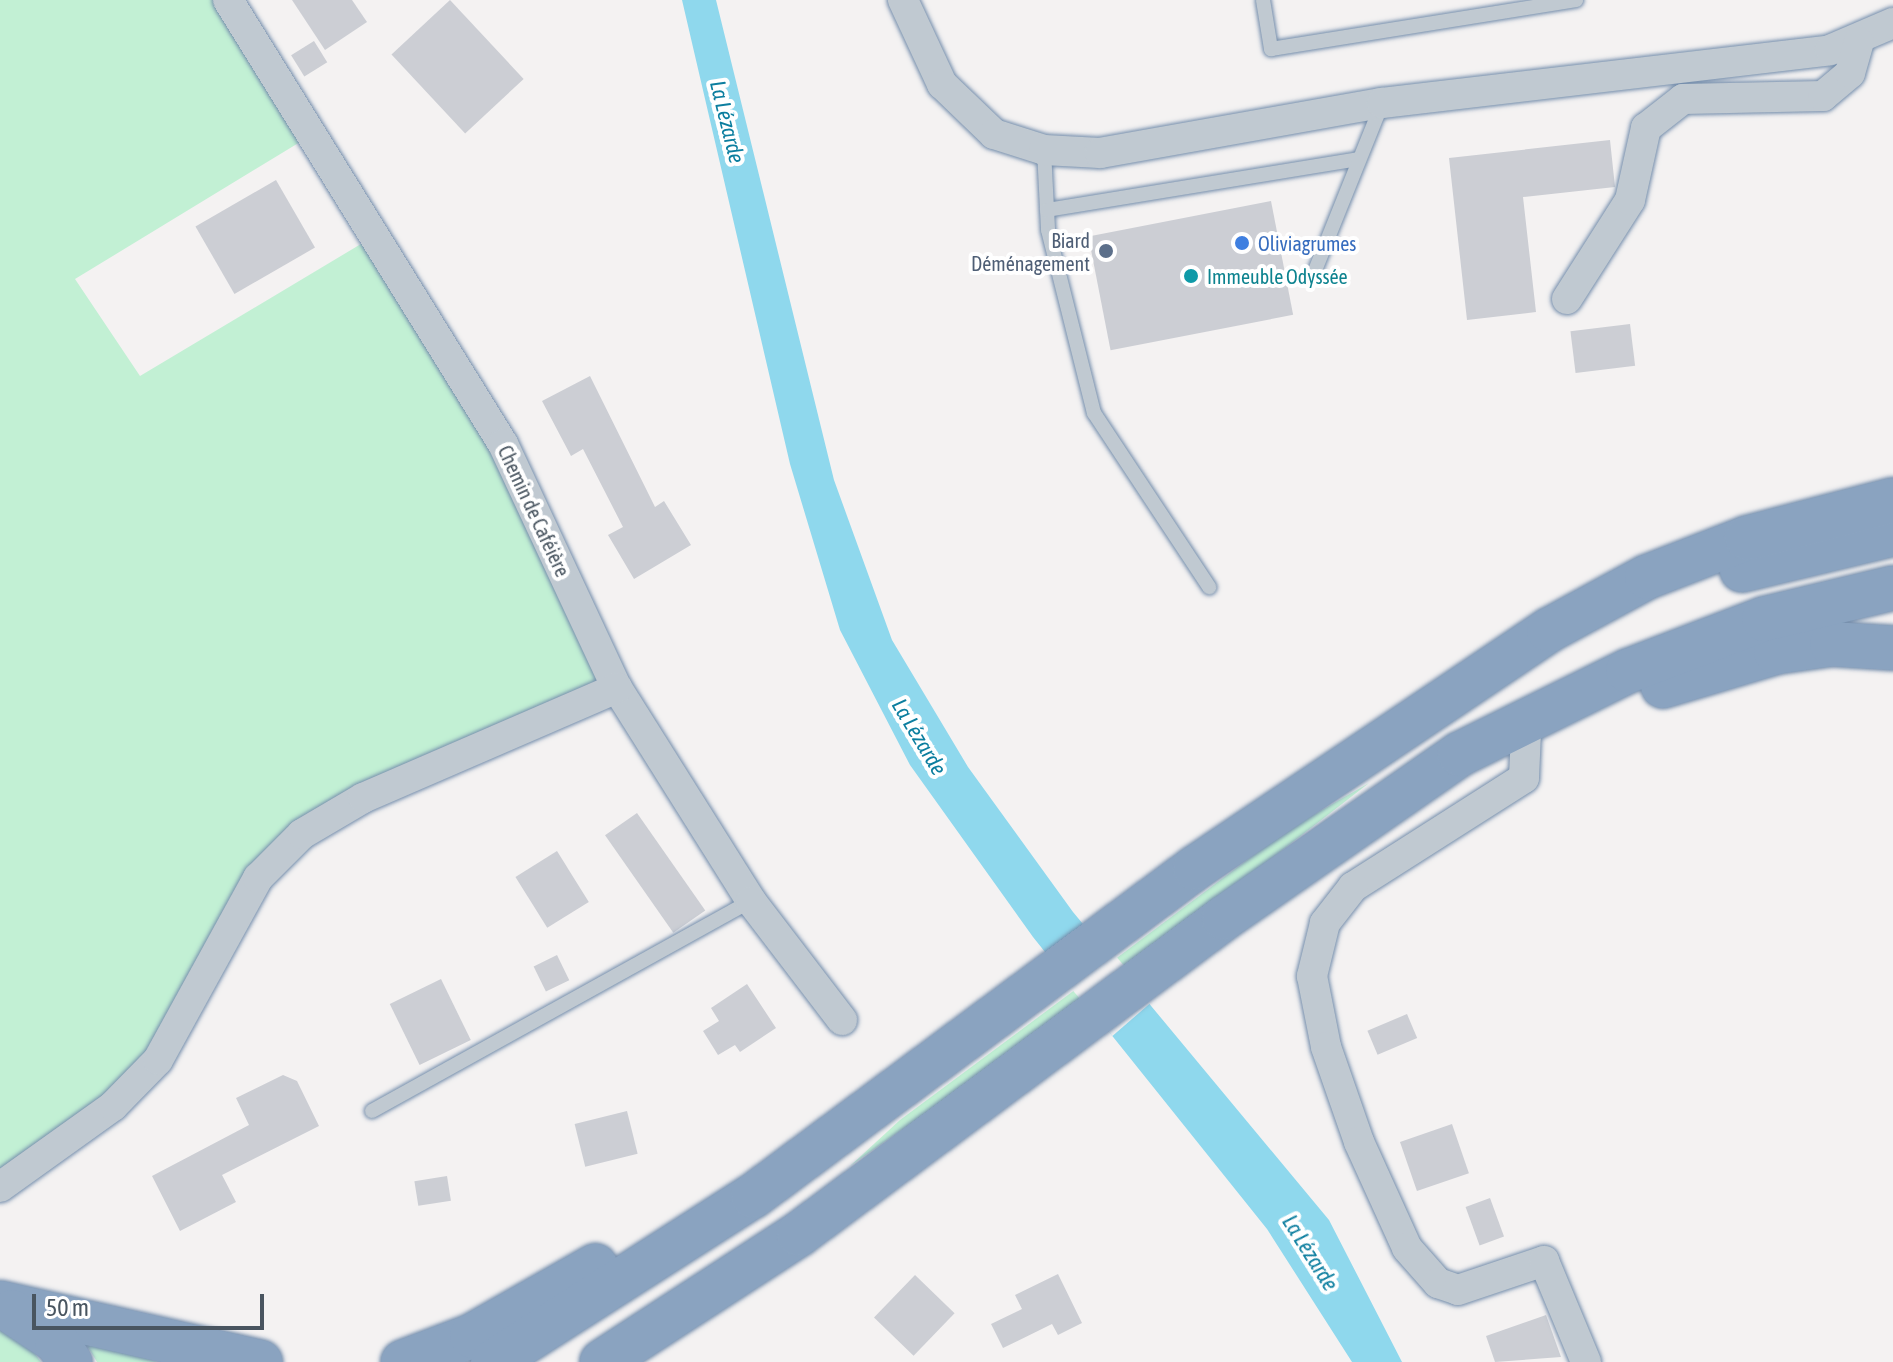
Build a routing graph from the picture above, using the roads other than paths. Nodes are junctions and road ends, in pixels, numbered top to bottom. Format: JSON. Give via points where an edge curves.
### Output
{"nodes":[{"id":1,"x":228,"y":0,"type":"edge"},
{"id":2,"x":903,"y":0,"type":"edge"},
{"id":3,"x":1263,"y":0,"type":"edge"},
{"id":4,"x":1576,"y":0,"type":"edge"},
{"id":5,"x":1893,"y":23,"type":"edge"},
{"id":6,"x":1859,"y":42,"type":"junction"},
{"id":7,"x":1382,"y":103,"type":"junction"},
{"id":8,"x":1044,"y":150,"type":"junction"},
{"id":9,"x":1359,"y":159,"type":"junction"},
{"id":10,"x":1047,"y":210,"type":"junction"},
{"id":11,"x":1314,"y":273,"type":"dead end"},
{"id":12,"x":1567,"y":299,"type":"dead end"},
{"id":13,"x":1893,"y":500,"type":"edge"},
{"id":14,"x":1893,"y":534,"type":"edge"},
{"id":15,"x":1209,"y":587,"type":"dead end"},
{"id":16,"x":1893,"y":588,"type":"edge"},
{"id":17,"x":1885,"y":639,"type":"edge"},
{"id":18,"x":617,"y":688,"type":"junction"},
{"id":19,"x":1446,"y":697,"type":"junction"},
{"id":20,"x":1526,"y":732,"type":"junction"},
{"id":21,"x":1460,"y":754,"type":"junction"},
{"id":22,"x":751,"y":901,"type":"junction"},
{"id":23,"x":842,"y":1020,"type":"dead end"},
{"id":24,"x":372,"y":1111,"type":"dead end"},
{"id":25,"x":874,"y":1111,"type":"junction"},
{"id":26,"x":0,"y":1187,"type":"edge"},
{"id":27,"x":799,"y":1234,"type":"junction"},
{"id":28,"x":70,"y":1362,"type":"edge"},
{"id":29,"x":260,"y":1362,"type":"edge"},
{"id":30,"x":403,"y":1362,"type":"edge"},
{"id":31,"x":493,"y":1362,"type":"edge"},
{"id":32,"x":602,"y":1362,"type":"edge"},
{"id":33,"x":645,"y":1362,"type":"edge"},
{"id":34,"x":1586,"y":1362,"type":"edge"}],
"edges":[{"from":1,"to":18,"type":"street","name":"Chemin de Caféière","via":[[503,444]]},
{"from":2,"to":8,"type":"street","via":[[942,84],[994,134]]},
{"from":3,"to":4,"type":"lane","via":[[1271,49]]},
{"from":5,"to":6,"type":"street"},
{"from":6,"to":7,"type":"street"},
{"from":6,"to":12,"type":"street","via":[[1850,73],[1823,96],[1683,99],[1646,128],[1630,200]]},
{"from":7,"to":8,"type":"street","via":[[1100,153]]},
{"from":7,"to":9,"type":"lane"},
{"from":8,"to":10,"type":"lane"},
{"from":9,"to":10,"type":"lane"},
{"from":9,"to":11,"type":"lane"},
{"from":10,"to":15,"type":"lane","via":[[1094,413]]},
{"from":13,"to":19,"type":"highway","via":[[1747,538],[1647,577]]},
{"from":14,"to":19,"type":"highway","via":[[1751,567],[1637,606]]},
{"from":16,"to":21,"type":"highway","via":[[1764,619],[1683,650]]},
{"from":17,"to":20,"type":"highway","via":[[1776,652]]},
{"from":18,"to":22,"type":"street","name":"Chemin de Caféière"},
{"from":18,"to":26,"type":"street","via":[[363,798],[302,834],[258,878],[158,1060],[113,1106]]},
{"from":19,"to":25,"type":"highway","via":[[1195,868]]},
{"from":20,"to":21,"type":"highway"},
{"from":20,"to":34,"type":"street","via":[[1524,778],[1353,887],[1325,923],[1312,976],[1326,1047],[1359,1142],[1407,1248],[1438,1283],[1458,1290],[1544,1261]]},
{"from":21,"to":27,"type":"highway","via":[[1224,918]]},
{"from":22,"to":23,"type":"street","name":"Chemin de Caféière"},
{"from":22,"to":24,"type":"lane"},
{"from":25,"to":30,"type":"highway","via":[[472,1336]]},
{"from":25,"to":31,"type":"highway","via":[[629,1279]]},
{"from":27,"to":32,"type":"highway"},
{"from":27,"to":33,"type":"highway","via":[[713,1318]]},
{"from":28,"to":29,"type":"highway","via":[[57,1342],[0,1303]]}]}
